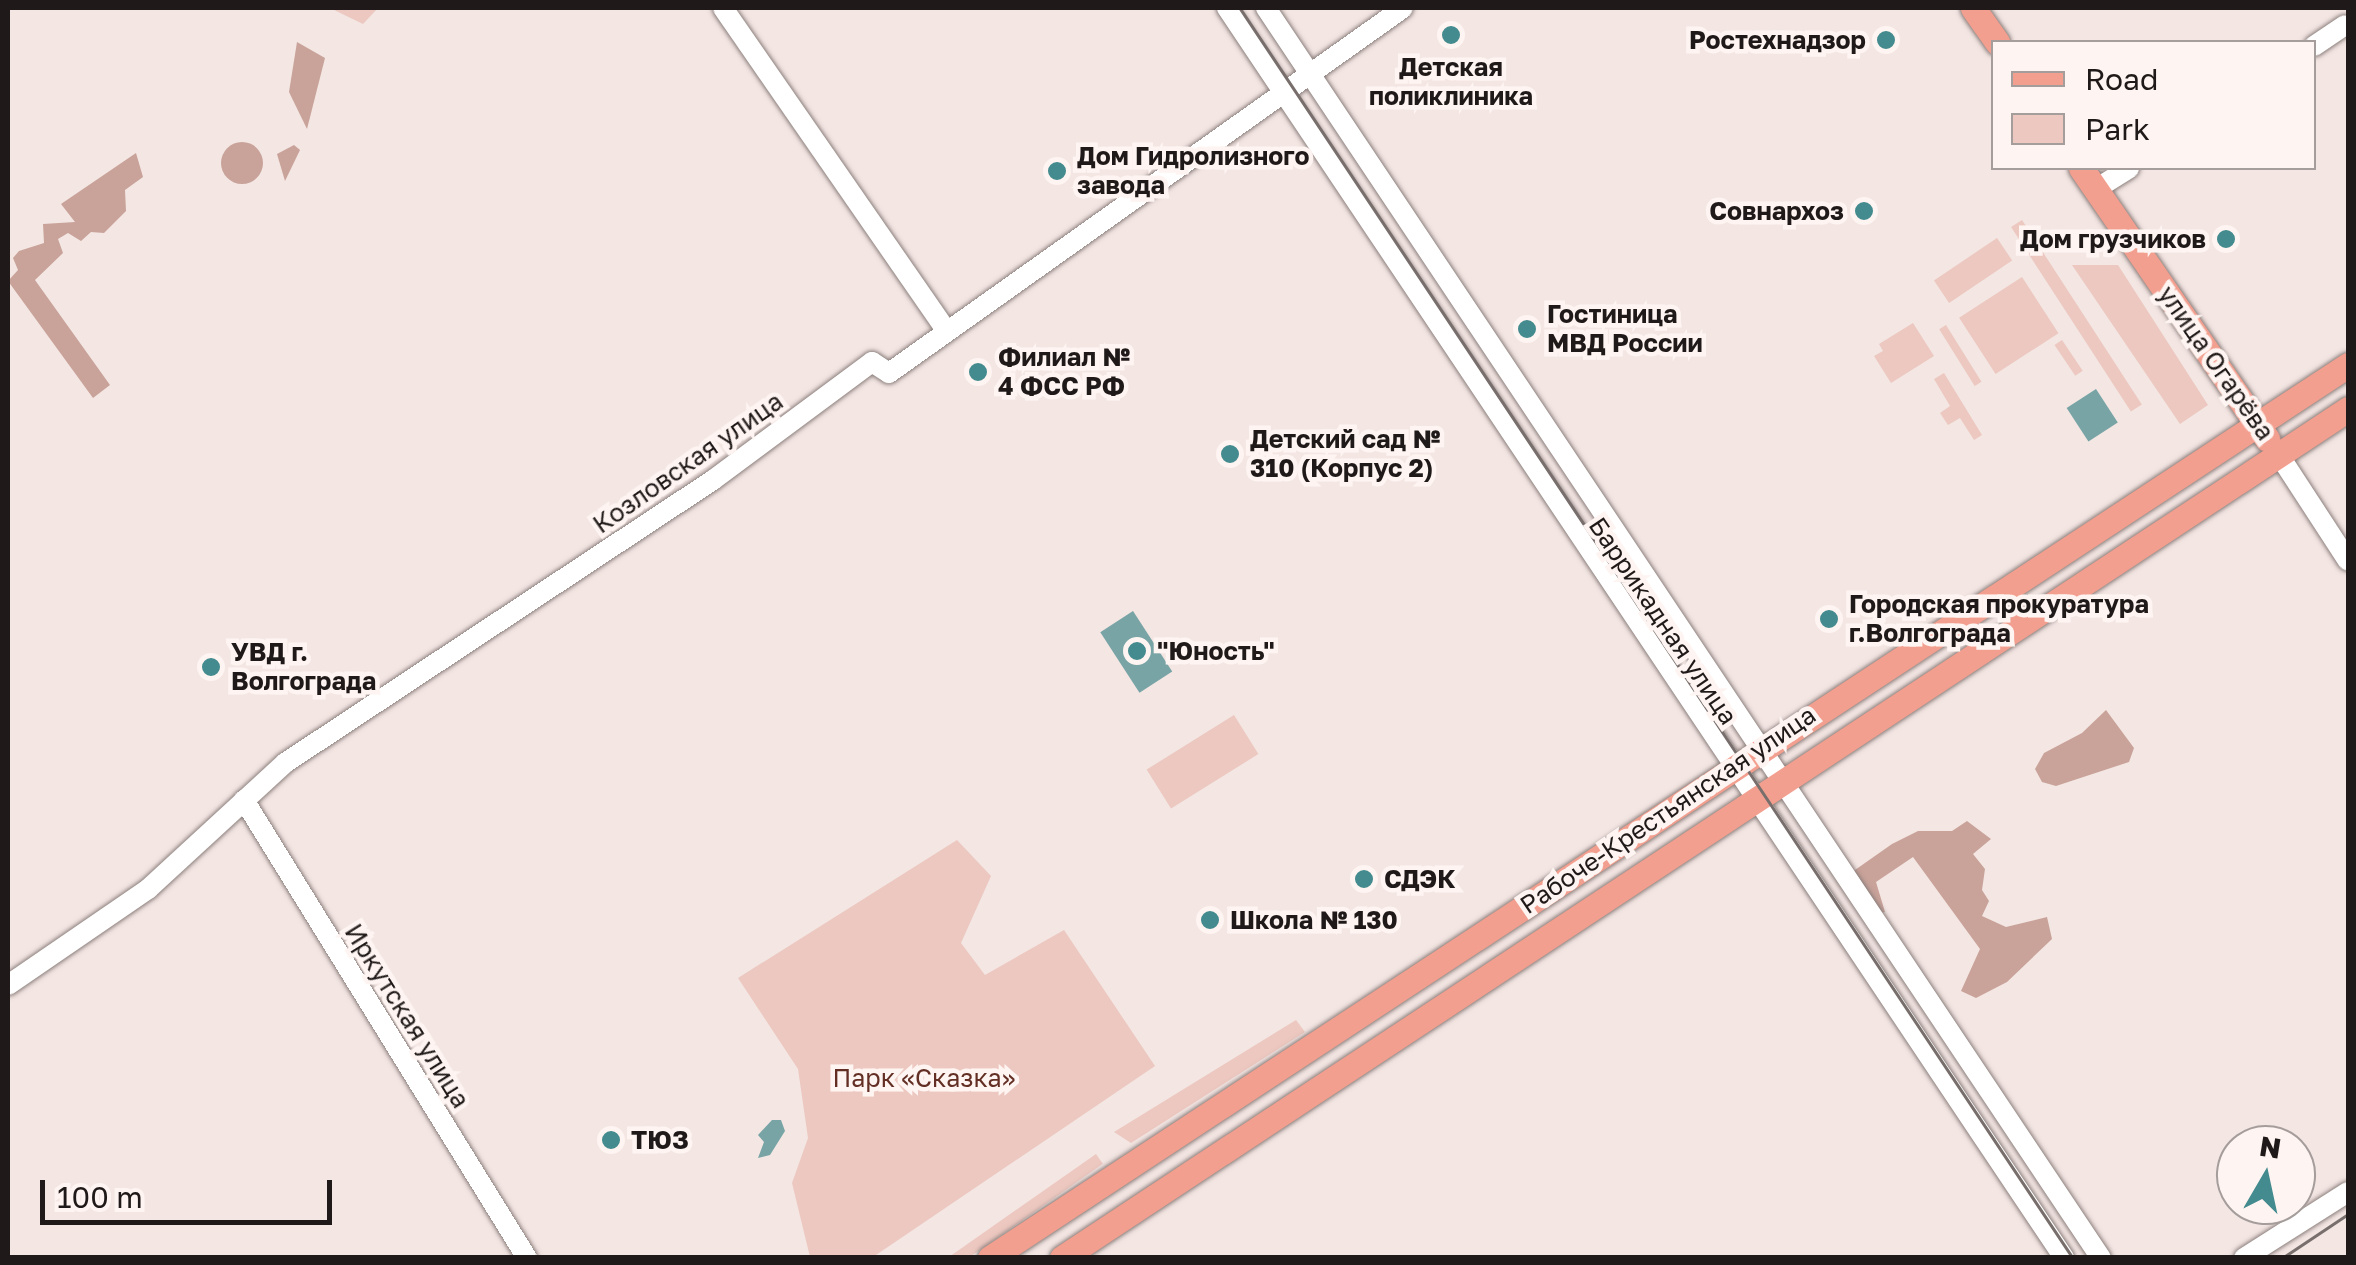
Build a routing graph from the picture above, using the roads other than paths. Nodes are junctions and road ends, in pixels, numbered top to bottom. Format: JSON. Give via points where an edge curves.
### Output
{"nodes":[{"id":1,"x":722,"y":8,"type":"edge"},
{"id":2,"x":1227,"y":8,"type":"edge"},
{"id":3,"x":1266,"y":8,"type":"edge"},
{"id":4,"x":1403,"y":8,"type":"edge"},
{"id":5,"x":1973,"y":8,"type":"edge"},
{"id":6,"x":2345,"y":25,"type":"dead end"},
{"id":7,"x":1996,"y":40,"type":"edge"},
{"id":8,"x":2316,"y":45,"type":"edge"},
{"id":9,"x":1309,"y":72,"type":"junction"},
{"id":10,"x":1282,"y":92,"type":"junction"},
{"id":11,"x":2082,"y":170,"type":"edge"},
{"id":12,"x":2126,"y":170,"type":"edge"},
{"id":13,"x":2096,"y":189,"type":"junction"},
{"id":14,"x":946,"y":330,"type":"junction"},
{"id":15,"x":2348,"y":365,"type":"edge"},
{"id":16,"x":2348,"y":409,"type":"edge"},
{"id":17,"x":2258,"y":425,"type":"junction"},
{"id":18,"x":2279,"y":455,"type":"junction"},
{"id":19,"x":2348,"y":560,"type":"edge"},
{"id":20,"x":1760,"y":748,"type":"junction"},
{"id":21,"x":1731,"y":768,"type":"junction"},
{"id":22,"x":1783,"y":782,"type":"junction"},
{"id":23,"x":244,"y":800,"type":"junction"},
{"id":24,"x":1753,"y":801,"type":"junction"},
{"id":25,"x":8,"y":985,"type":"edge"},
{"id":26,"x":1930,"y":1002,"type":"junction"},
{"id":27,"x":1904,"y":1022,"type":"junction"},
{"id":28,"x":2348,"y":1192,"type":"edge"},
{"id":29,"x":527,"y":1258,"type":"edge"},
{"id":30,"x":990,"y":1258,"type":"edge"},
{"id":31,"x":1062,"y":1258,"type":"edge"},
{"id":32,"x":2064,"y":1258,"type":"edge"},
{"id":33,"x":2101,"y":1258,"type":"edge"},
{"id":34,"x":2244,"y":1258,"type":"edge"}],
"edges":[{"from":1,"to":14,"type":"street"},
{"from":2,"to":10,"type":"street","name":"Баррикадная улица"},
{"from":3,"to":9,"type":"street","name":"Баррикадная улица"},
{"from":4,"to":9,"type":"street","name":"Козловская улица"},
{"from":5,"to":7,"type":"main road"},
{"from":6,"to":8,"type":"street"},
{"from":9,"to":10,"type":"street","name":"Козловская улица"},
{"from":9,"to":20,"type":"street","name":"Баррикадная улица"},
{"from":10,"to":14,"type":"street","name":"Козловская улица"},
{"from":10,"to":21,"type":"street","name":"Баррикадная улица"},
{"from":11,"to":13,"type":"main road","name":"улица Огарёва"},
{"from":12,"to":13,"type":"street"},
{"from":13,"to":17,"type":"main road","name":"улица Огарёва"},
{"from":14,"to":23,"type":"street","name":"Козловская улица","via":[[889,373],[872,362],[713,480],[284,763]]},
{"from":15,"to":17,"type":"main road","name":"Рабоче-Крестьянская улица"},
{"from":16,"to":18,"type":"main road","name":"Рабоче-Крестьянская улица"},
{"from":17,"to":18,"type":"main road","name":"улица Огарёва"},
{"from":17,"to":20,"type":"main road","name":"Рабоче-Крестьянская улица"},
{"from":18,"to":19,"type":"street","name":"улица Огарёва"},
{"from":18,"to":22,"type":"main road","name":"Рабоче-Крестьянская улица"},
{"from":20,"to":21,"type":"main road","name":"Рабоче-Крестьянская улица"},
{"from":20,"to":22,"type":"street","name":"Баррикадная улица"},
{"from":21,"to":24,"type":"street","name":"Баррикадная улица"},
{"from":21,"to":30,"type":"main road","name":"Рабоче-Крестьянская улица"},
{"from":22,"to":24,"type":"main road","name":"Рабоче-Крестьянская улица"},
{"from":22,"to":26,"type":"street","name":"Баррикадная улица"},
{"from":23,"to":25,"type":"street","name":"Козловская улица","via":[[148,889]]},
{"from":23,"to":29,"type":"street","name":"Иркутская улица"},
{"from":24,"to":27,"type":"street","name":"Баррикадная улица"},
{"from":24,"to":31,"type":"main road","name":"Рабоче-Крестьянская улица"},
{"from":26,"to":27,"type":"street"},
{"from":26,"to":33,"type":"street","name":"Баррикадная улица"},
{"from":27,"to":32,"type":"street","name":"Баррикадная улица"},
{"from":28,"to":34,"type":"street"}]}
